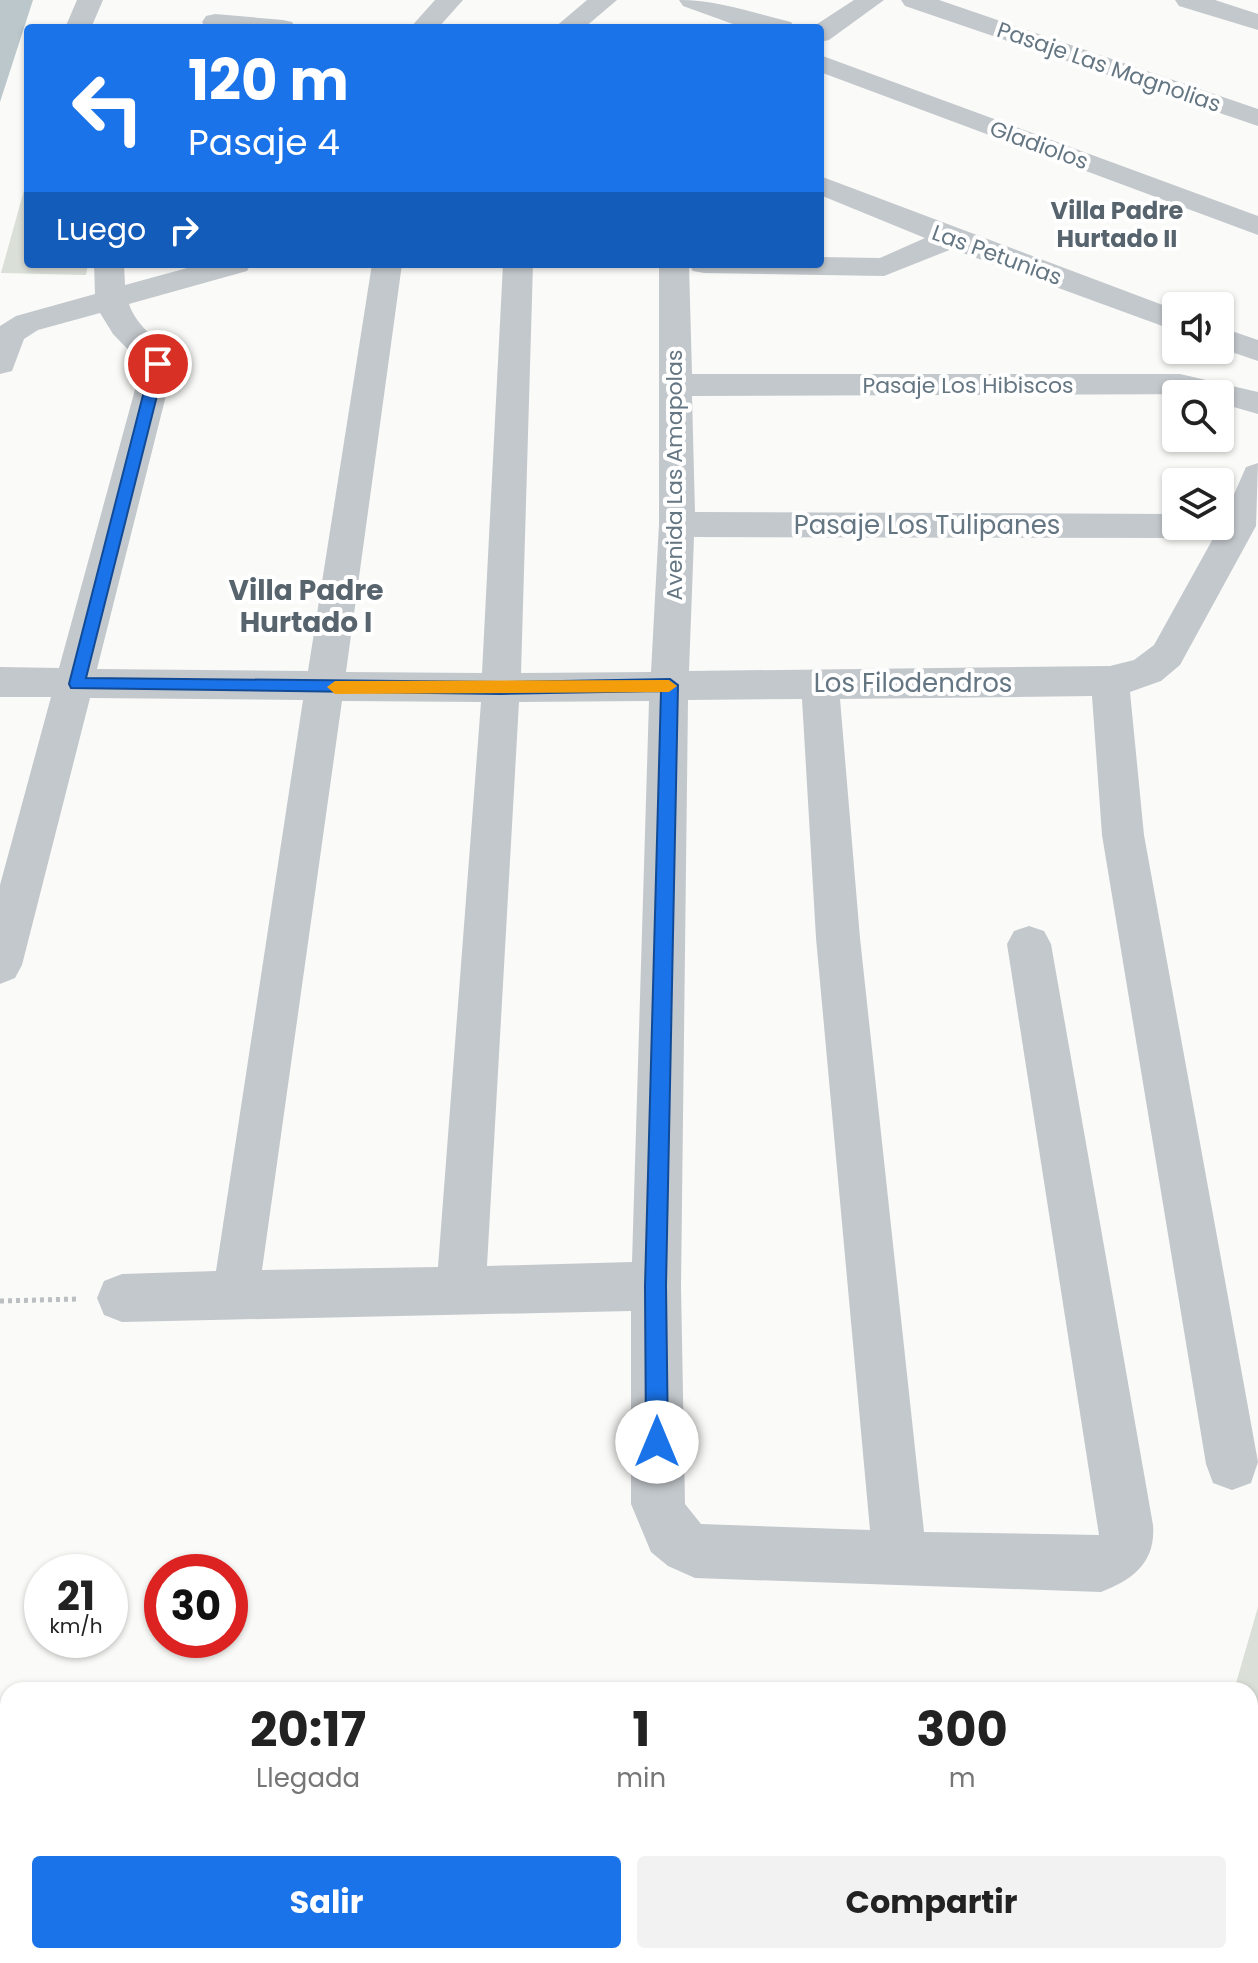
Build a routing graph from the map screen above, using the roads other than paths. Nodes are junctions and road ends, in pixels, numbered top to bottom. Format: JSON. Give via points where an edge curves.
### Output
{"nodes":[{"id":1,"x":90,"y":0,"type":"edge"},
{"id":2,"x":450,"y":0,"type":"edge"},
{"id":3,"x":604,"y":0,"type":"edge"},
{"id":4,"x":692,"y":0,"type":"edge"},
{"id":5,"x":767,"y":0,"type":"edge"},
{"id":6,"x":871,"y":0,"type":"edge"},
{"id":7,"x":914,"y":0,"type":"edge"},
{"id":8,"x":1188,"y":0,"type":"edge"},
{"id":9,"x":218,"y":17,"type":"edge"},
{"id":10,"x":1258,"y":22,"type":"edge"},
{"id":11,"x":80,"y":24,"type":"edge"},
{"id":12,"x":259,"y":24,"type":"edge"},
{"id":13,"x":427,"y":24,"type":"edge"},
{"id":14,"x":572,"y":24,"type":"edge"},
{"id":15,"x":738,"y":24,"type":"edge"},
{"id":16,"x":824,"y":31,"type":"edge"},
{"id":17,"x":824,"y":64,"type":"edge"},
{"id":18,"x":1258,"y":118,"type":"edge"},
{"id":19,"x":824,"y":187,"type":"edge"},
{"id":20,"x":1258,"y":226,"type":"edge"},
{"id":21,"x":951,"y":238,"type":"junction"},
{"id":22,"x":824,"y":266,"type":"edge"},
{"id":23,"x":207,"y":268,"type":"edge"},
{"id":24,"x":386,"y":268,"type":"edge"},
{"id":25,"x":518,"y":268,"type":"edge"},
{"id":26,"x":674,"y":268,"type":"edge"},
{"id":27,"x":111,"y":281,"type":"edge"},
{"id":28,"x":1162,"y":316,"type":"edge"},
{"id":29,"x":1234,"y":342,"type":"edge"},
{"id":30,"x":1258,"y":351,"type":"edge"},
{"id":31,"x":0,"y":364,"type":"edge"},
{"id":32,"x":676,"y":385,"type":"junction"},
{"id":33,"x":1258,"y":403,"type":"edge"},
{"id":34,"x":1258,"y":475,"type":"edge"},
{"id":35,"x":1234,"y":517,"type":"edge"},
{"id":36,"x":677,"y":524,"type":"junction"},
{"id":37,"x":1162,"y":526,"type":"edge"},
{"id":38,"x":1222,"y":540,"type":"edge"},
{"id":39,"x":1110,"y":681,"type":"junction"},
{"id":40,"x":0,"y":682,"type":"edge"},
{"id":41,"x":77,"y":684,"type":"junction"},
{"id":42,"x":820,"y":684,"type":"junction"},
{"id":43,"x":670,"y":685,"type":"junction"},
{"id":44,"x":327,"y":687,"type":"junction"},
{"id":45,"x":501,"y":688,"type":"junction"},
{"id":46,"x":1029,"y":944,"type":"dead end"},
{"id":47,"x":0,"y":965,"type":"edge"},
{"id":48,"x":239,"y":1267,"type":"dead end"},
{"id":49,"x":462,"y":1269,"type":"dead end"},
{"id":50,"x":656,"y":1286,"type":"junction"},
{"id":51,"x":122,"y":1298,"type":"road end"},
{"id":52,"x":1232,"y":1464,"type":"dead end"},
{"id":53,"x":900,"y":1558,"type":"junction"}],
"edges":[{"from":1,"to":11,"type":"street"},
{"from":2,"to":13,"type":"street"},
{"from":3,"to":14,"type":"street"},
{"from":4,"to":15,"type":"street"},
{"from":5,"to":15,"type":"street"},
{"from":6,"to":16,"type":"street"},
{"from":7,"to":18,"type":"street","name":"Pasaje Las Magnolias"},
{"from":8,"to":10,"type":"street"},
{"from":9,"to":12,"type":"street"},
{"from":17,"to":20,"type":"street","name":"Gladiolos"},
{"from":19,"to":21,"type":"street","name":"Las Petunias"},
{"from":21,"to":22,"type":"street","via":[[884,267]]},
{"from":21,"to":28,"type":"street","name":"Las Petunias"},
{"from":23,"to":27,"type":"street"},
{"from":24,"to":44,"type":"street"},
{"from":25,"to":45,"type":"street"},
{"from":26,"to":32,"type":"street","name":"Avenida Las Amapolas"},
{"from":27,"to":31,"type":"street","via":[[10,334]]},
{"from":27,"to":41,"type":"street","via":[[119,320],[158,364]]},
{"from":29,"to":30,"type":"street"},
{"from":32,"to":33,"type":"street","name":"Pasaje Los Hibiscos","via":[[1180,385]]},
{"from":32,"to":36,"type":"street","name":"Avenida Las Amapolas"},
{"from":34,"to":35,"type":"street"},
{"from":36,"to":37,"type":"street","name":"Pasaje Los Tulipanes"},
{"from":36,"to":43,"type":"street","name":"Avenida Las Amapolas"},
{"from":38,"to":39,"type":"street","name":"Los Filodendros","via":[[1167,655],[1154,669]]},
{"from":39,"to":42,"type":"street","name":"Los Filodendros"},
{"from":39,"to":52,"type":"street","via":[[1123,835]]},
{"from":40,"to":41,"type":"street","name":"Los Filodendros"},
{"from":41,"to":44,"type":"street","name":"Los Filodendros"},
{"from":41,"to":47,"type":"street"},
{"from":42,"to":43,"type":"street","name":"Los Filodendros"},
{"from":42,"to":53,"type":"street","via":[[838,938]]},
{"from":43,"to":45,"type":"street","name":"Los Filodendros"},
{"from":43,"to":50,"type":"street","name":"Avenida Las Amapolas"},
{"from":44,"to":45,"type":"street","name":"Los Filodendros"},
{"from":44,"to":48,"type":"street"},
{"from":45,"to":49,"type":"street"},
{"from":46,"to":53,"type":"street","name":"Avenida Las Amapolas","via":[[1128,1535],[1125,1549],[1101,1565]]},
{"from":50,"to":51,"type":"street"},
{"from":50,"to":53,"type":"street","name":"Avenida Las Amapolas","via":[[658,1504],[667,1531],[695,1551]]}]}
